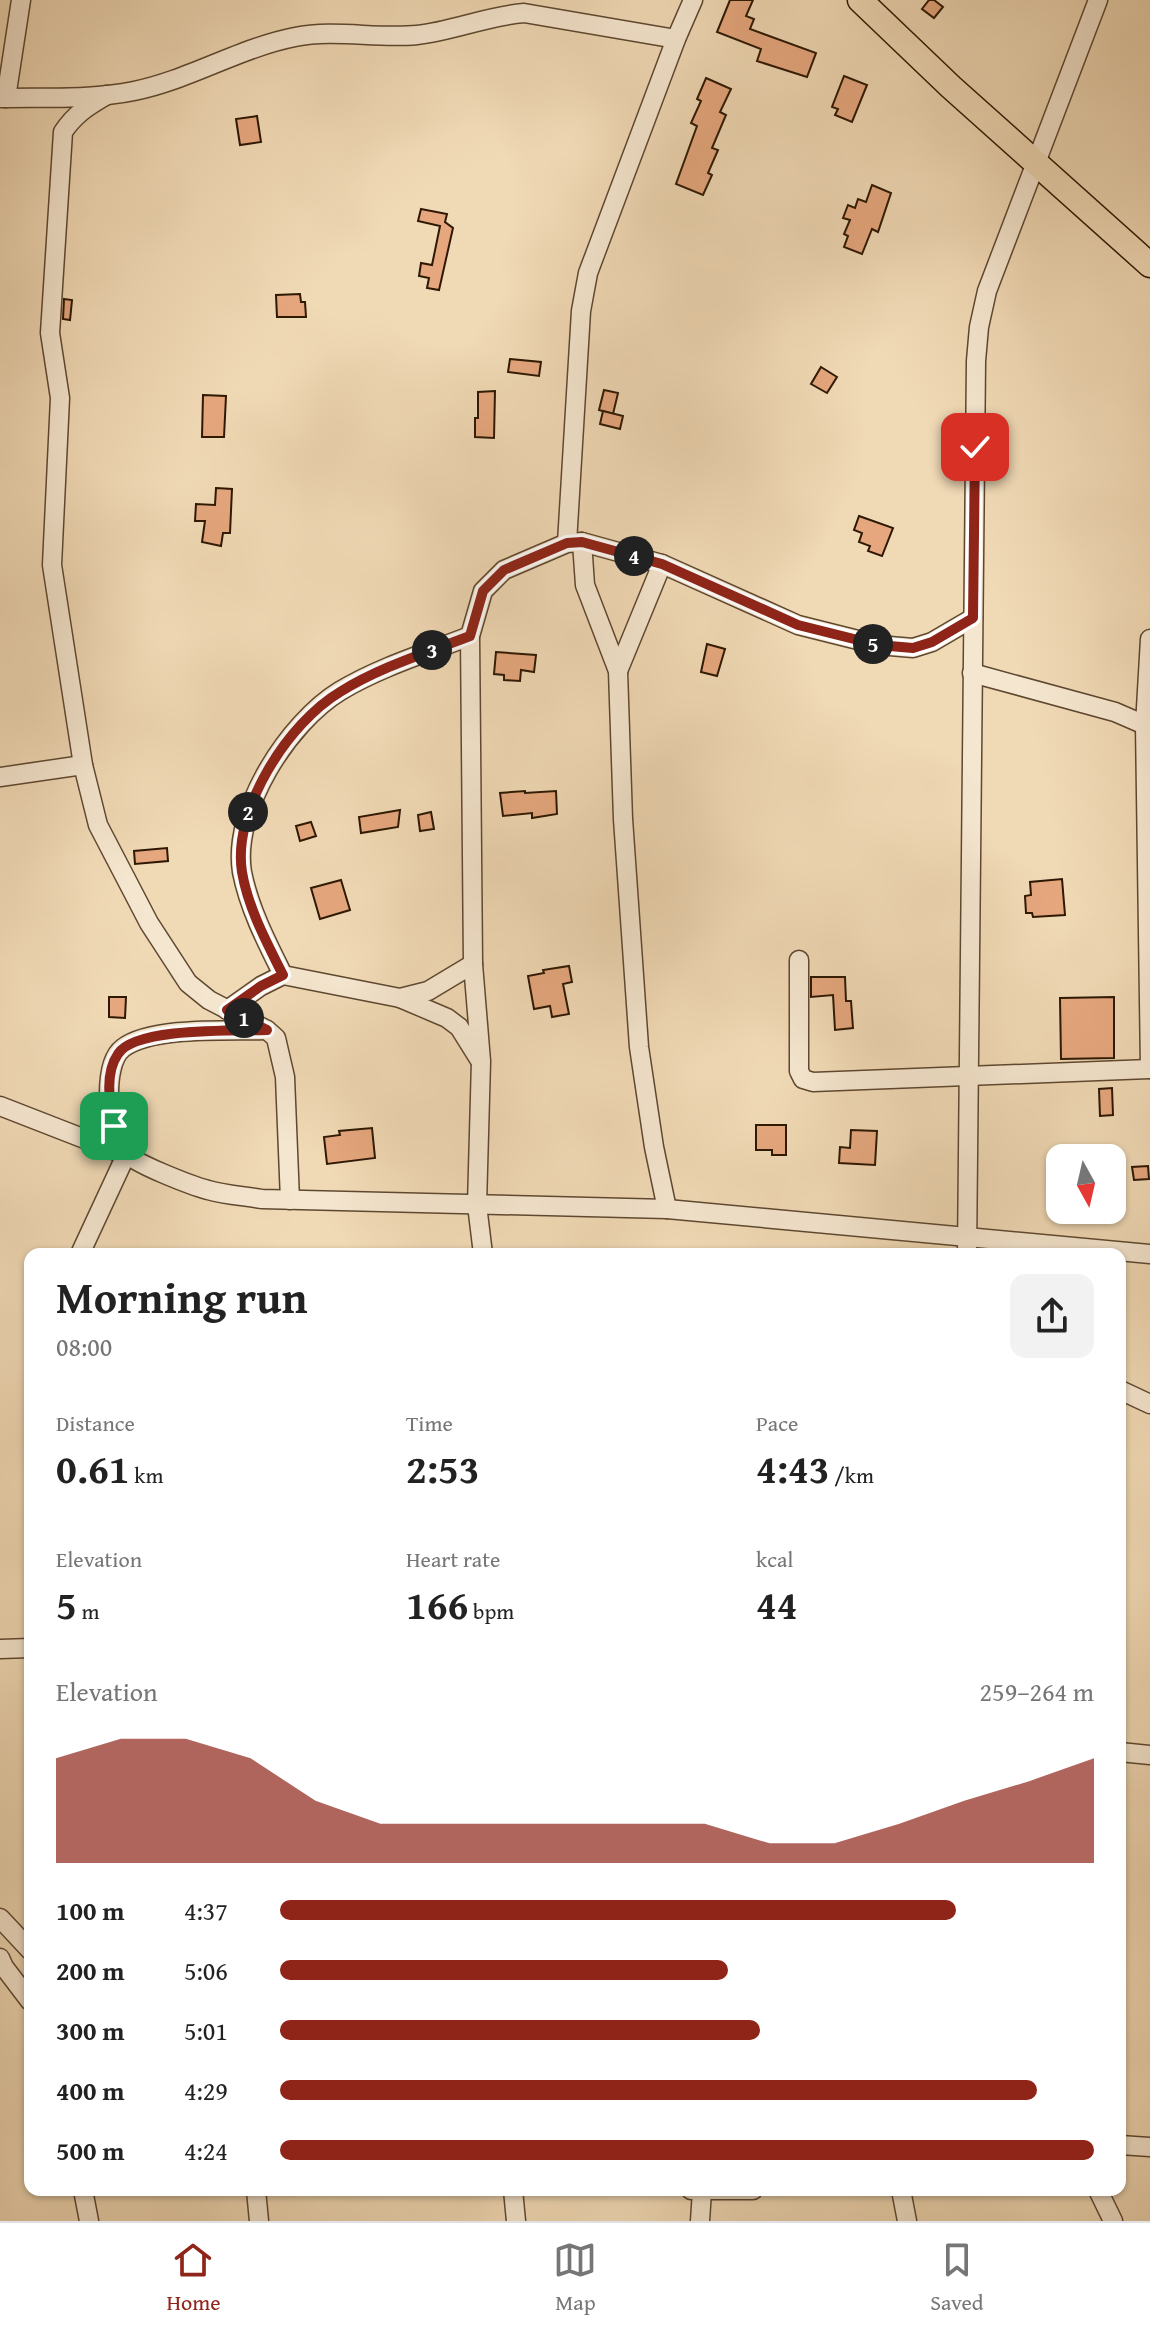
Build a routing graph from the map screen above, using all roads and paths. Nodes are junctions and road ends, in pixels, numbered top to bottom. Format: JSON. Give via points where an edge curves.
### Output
{"nodes":[{"id":1,"x":21,"y":0,"type":"edge"},
{"id":2,"x":693,"y":0,"type":"edge"},
{"id":3,"x":860,"y":0,"type":"edge"},
{"id":4,"x":1098,"y":0,"type":"edge"},
{"id":5,"x":676,"y":39,"type":"junction"},
{"id":6,"x":107,"y":95,"type":"junction"},
{"id":7,"x":3,"y":98,"type":"edge"},
{"id":8,"x":1035,"y":162,"type":"junction"},
{"id":9,"x":1150,"y":265,"type":"edge"},
{"id":10,"x":574,"y":542,"type":"junction"},
{"id":11,"x":662,"y":564,"type":"junction"},
{"id":12,"x":973,"y":618,"type":"junction"},
{"id":13,"x":470,"y":636,"type":"junction"},
{"id":14,"x":1150,"y":639,"type":"edge"},
{"id":15,"x":618,"y":671,"type":"junction"},
{"id":16,"x":972,"y":673,"type":"junction"},
{"id":17,"x":1145,"y":725,"type":"junction"},
{"id":18,"x":83,"y":765,"type":"junction"},
{"id":19,"x":0,"y":777,"type":"edge"},
{"id":20,"x":799,"y":960,"type":"dead end"},
{"id":21,"x":473,"y":964,"type":"junction"},
{"id":22,"x":283,"y":975,"type":"junction"},
{"id":23,"x":400,"y":998,"type":"junction"},
{"id":24,"x":227,"y":1010,"type":"junction"},
{"id":25,"x":267,"y":1030,"type":"junction"},
{"id":26,"x":481,"y":1061,"type":"junction"},
{"id":27,"x":1150,"y":1069,"type":"edge"},
{"id":28,"x":969,"y":1078,"type":"junction"},
{"id":29,"x":0,"y":1106,"type":"edge"},
{"id":30,"x":126,"y":1155,"type":"junction"},
{"id":31,"x":290,"y":1200,"type":"junction"},
{"id":32,"x":477,"y":1205,"type":"junction"},
{"id":33,"x":667,"y":1209,"type":"junction"},
{"id":34,"x":967,"y":1246,"type":"edge"},
{"id":35,"x":83,"y":1248,"type":"edge"},
{"id":36,"x":482,"y":1248,"type":"edge"},
{"id":37,"x":1013,"y":1248,"type":"edge"},
{"id":38,"x":1126,"y":1253,"type":"edge"},
{"id":39,"x":1150,"y":1254,"type":"edge"},
{"id":40,"x":1126,"y":1393,"type":"edge"},
{"id":41,"x":1150,"y":1404,"type":"edge"},
{"id":42,"x":24,"y":1648,"type":"edge"},
{"id":43,"x":0,"y":1649,"type":"edge"},
{"id":44,"x":1126,"y":1753,"type":"edge"},
{"id":45,"x":1150,"y":1755,"type":"edge"},
{"id":46,"x":0,"y":1918,"type":"edge"},
{"id":47,"x":24,"y":1944,"type":"edge"},
{"id":48,"x":0,"y":1958,"type":"edge"},
{"id":49,"x":24,"y":1993,"type":"edge"},
{"id":50,"x":1126,"y":2145,"type":"edge"},
{"id":51,"x":1150,"y":2147,"type":"edge"},
{"id":52,"x":84,"y":2196,"type":"edge"},
{"id":53,"x":257,"y":2196,"type":"edge"},
{"id":54,"x":514,"y":2196,"type":"edge"},
{"id":55,"x":698,"y":2196,"type":"edge"},
{"id":56,"x":902,"y":2196,"type":"edge"},
{"id":57,"x":1101,"y":2196,"type":"edge"},
{"id":58,"x":89,"y":2221,"type":"edge"},
{"id":59,"x":259,"y":2221,"type":"edge"},
{"id":60,"x":516,"y":2221,"type":"edge"},
{"id":61,"x":700,"y":2221,"type":"edge"},
{"id":62,"x":907,"y":2221,"type":"edge"},
{"id":63,"x":1113,"y":2221,"type":"edge"}],
"edges":[{"from":1,"to":7,"type":"street"},
{"from":2,"to":5,"type":"street"},
{"from":3,"to":8,"type":"main road"},
{"from":4,"to":8,"type":"street"},
{"from":5,"to":6,"type":"street","via":[[504,14],[421,34],[297,36],[153,86]]},
{"from":5,"to":10,"type":"street","via":[[588,273],[581,311]]},
{"from":6,"to":7,"type":"street"},
{"from":6,"to":18,"type":"street","via":[[72,118],[63,132],[50,333],[60,398],[52,565]]},
{"from":8,"to":9,"type":"main road"},
{"from":8,"to":12,"type":"street","via":[[979,327]]},
{"from":10,"to":11,"type":"street"},
{"from":10,"to":13,"type":"street","via":[[504,570],[483,591]]},
{"from":10,"to":15,"type":"street"},
{"from":11,"to":12,"type":"street","via":[[798,625],[878,645],[913,648]]},
{"from":11,"to":15,"type":"street"},
{"from":12,"to":16,"type":"street"},
{"from":13,"to":21,"type":"street"},
{"from":13,"to":22,"type":"street","via":[[338,693],[295,731],[265,772],[248,814],[242,871]]},
{"from":14,"to":17,"type":"street"},
{"from":15,"to":33,"type":"street","via":[[639,1047]]},
{"from":16,"to":17,"type":"street","via":[[1103,708]]},
{"from":16,"to":28,"type":"street"},
{"from":17,"to":27,"type":"street"},
{"from":18,"to":19,"type":"street"},
{"from":18,"to":24,"type":"street","via":[[98,825],[149,923],[188,983]]},
{"from":20,"to":28,"type":"street","via":[[803,1079]]},
{"from":21,"to":23,"type":"street","via":[[428,991]]},
{"from":21,"to":26,"type":"street"},
{"from":22,"to":23,"type":"street"},
{"from":22,"to":24,"type":"street"},
{"from":23,"to":26,"type":"street","via":[[459,1027]]},
{"from":24,"to":25,"type":"street"},
{"from":25,"to":30,"type":"street","via":[[177,1032],[124,1047],[116,1055],[109,1082],[114,1126]]},
{"from":25,"to":31,"type":"street","via":[[276,1038],[285,1077]]},
{"from":26,"to":32,"type":"street"},
{"from":27,"to":28,"type":"street"},
{"from":28,"to":34,"type":"street"},
{"from":29,"to":30,"type":"street"},
{"from":30,"to":31,"type":"street","via":[[208,1190]]},
{"from":30,"to":35,"type":"street"},
{"from":31,"to":32,"type":"street"},
{"from":32,"to":33,"type":"street"},
{"from":32,"to":36,"type":"street"},
{"from":33,"to":34,"type":"street"},
{"from":34,"to":37,"type":"street"},
{"from":38,"to":39,"type":"street"},
{"from":40,"to":41,"type":"street"},
{"from":42,"to":43,"type":"street"},
{"from":44,"to":45,"type":"street"},
{"from":46,"to":47,"type":"street"},
{"from":48,"to":49,"type":"street"},
{"from":50,"to":51,"type":"street"},
{"from":52,"to":58,"type":"street"},
{"from":53,"to":59,"type":"street"},
{"from":54,"to":60,"type":"street"},
{"from":55,"to":61,"type":"street"},
{"from":56,"to":62,"type":"street"},
{"from":57,"to":63,"type":"street"}]}
